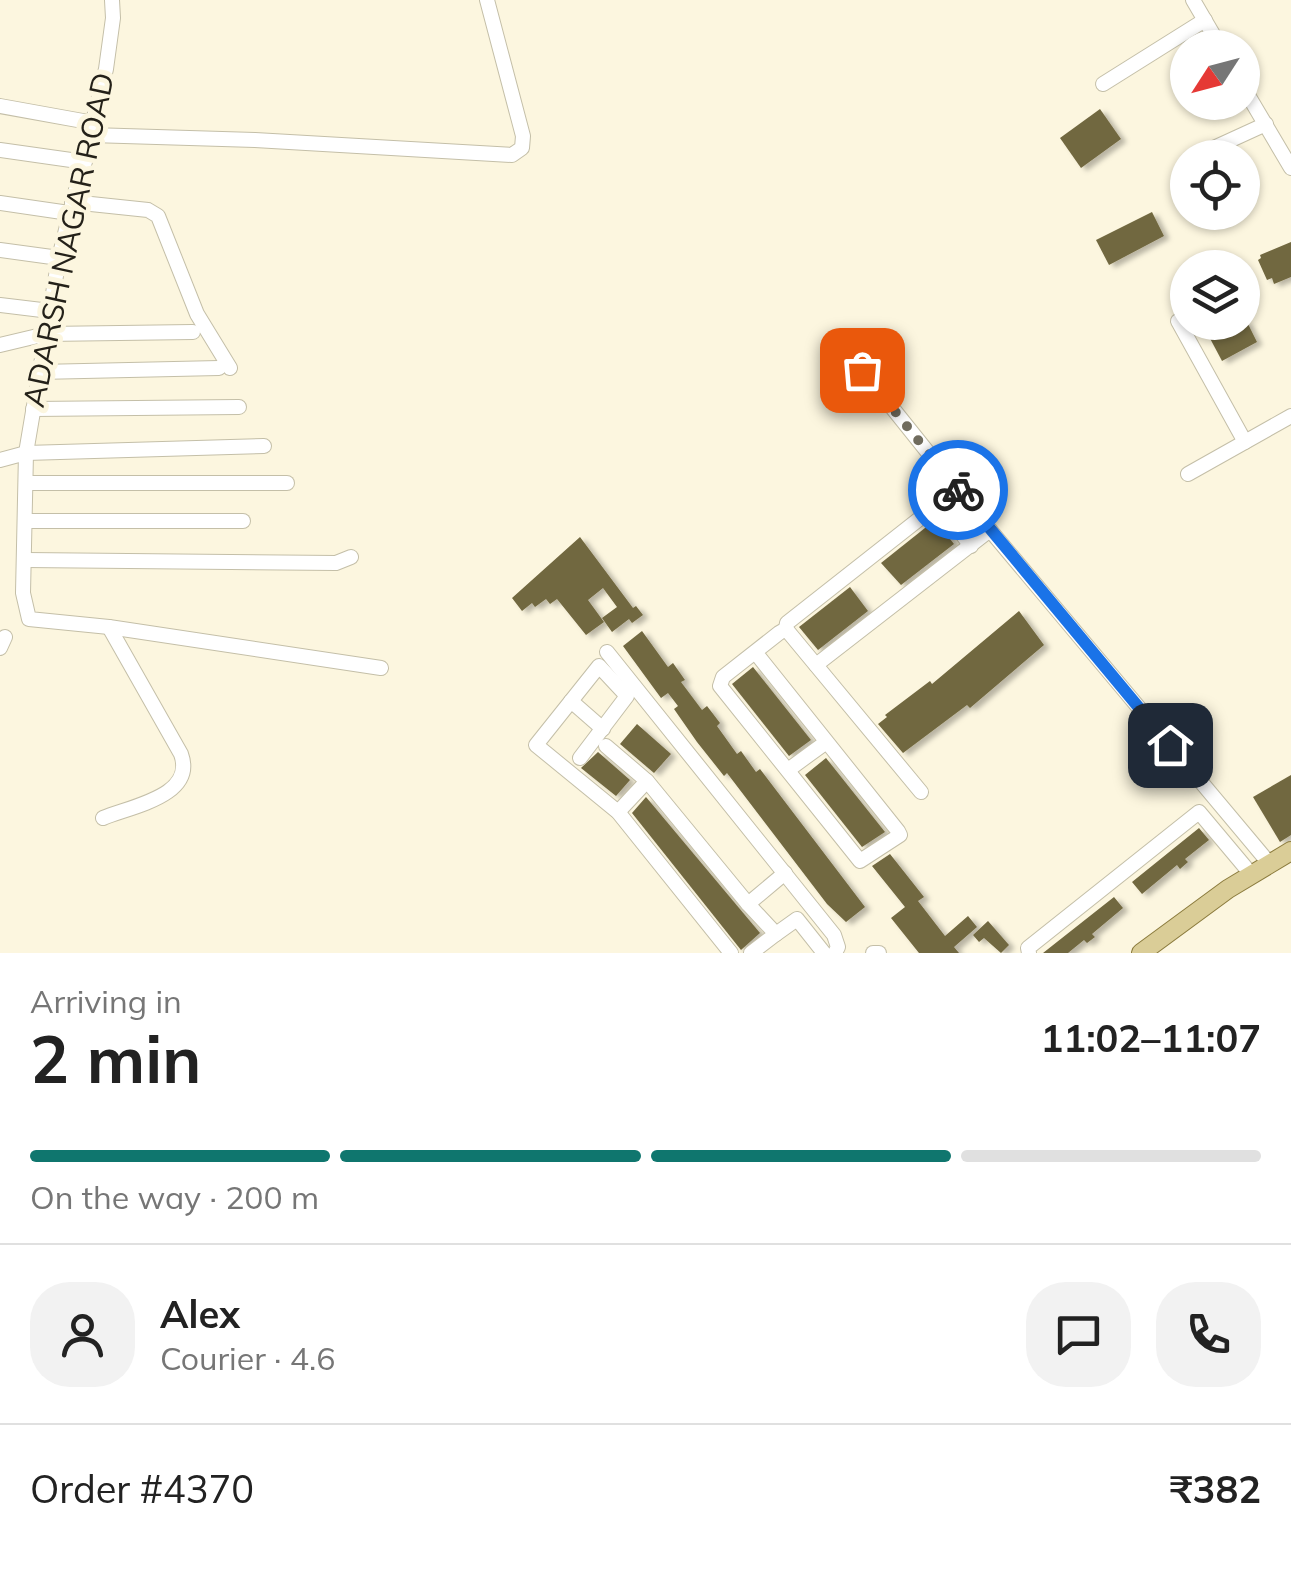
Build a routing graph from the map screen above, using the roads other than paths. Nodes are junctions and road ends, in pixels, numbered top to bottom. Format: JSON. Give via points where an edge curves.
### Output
{"nodes":[{"id":1,"x":112,"y":0,"type":"edge"},
{"id":2,"x":487,"y":0,"type":"edge"},
{"id":3,"x":1193,"y":0,"type":"edge"},
{"id":4,"x":1205,"y":20,"type":"junction"},
{"id":5,"x":1211,"y":30,"type":"edge"},
{"id":6,"x":1104,"y":84,"type":"dead end"},
{"id":7,"x":0,"y":106,"type":"edge"},
{"id":8,"x":1260,"y":114,"type":"edge"},
{"id":9,"x":1266,"y":124,"type":"junction"},
{"id":10,"x":93,"y":129,"type":"junction"},
{"id":11,"x":1231,"y":140,"type":"edge"},
{"id":12,"x":0,"y":150,"type":"edge"},
{"id":13,"x":84,"y":162,"type":"junction"},
{"id":14,"x":1291,"y":168,"type":"edge"},
{"id":15,"x":0,"y":203,"type":"edge"},
{"id":16,"x":70,"y":207,"type":"junction"},
{"id":17,"x":0,"y":250,"type":"edge"},
{"id":18,"x":59,"y":258,"type":"junction"},
{"id":19,"x":0,"y":306,"type":"edge"},
{"id":20,"x":50,"y":311,"type":"junction"},
{"id":21,"x":193,"y":332,"type":"dead end"},
{"id":22,"x":46,"y":334,"type":"junction"},
{"id":23,"x":1189,"y":340,"type":"edge"},
{"id":24,"x":0,"y":345,"type":"edge"},
{"id":25,"x":862,"y":370,"type":"dead end"},
{"id":26,"x":39,"y":372,"type":"junction"},
{"id":27,"x":33,"y":408,"type":"junction"},
{"id":28,"x":238,"y":408,"type":"dead end"},
{"id":29,"x":1291,"y":416,"type":"edge"},
{"id":30,"x":1244,"y":442,"type":"junction"},
{"id":31,"x":264,"y":446,"type":"dead end"},
{"id":32,"x":26,"y":453,"type":"junction"},
{"id":33,"x":0,"y":460,"type":"edge"},
{"id":34,"x":1188,"y":474,"type":"dead end"},
{"id":35,"x":26,"y":483,"type":"junction"},
{"id":36,"x":287,"y":483,"type":"dead end"},
{"id":37,"x":26,"y":521,"type":"junction"},
{"id":38,"x":243,"y":521,"type":"dead end"},
{"id":39,"x":990,"y":530,"type":"junction"},
{"id":40,"x":970,"y":546,"type":"junction"},
{"id":41,"x":351,"y":558,"type":"dead end"},
{"id":42,"x":26,"y":560,"type":"junction"},
{"id":43,"x":109,"y":627,"type":"junction"},
{"id":44,"x":786,"y":629,"type":"junction"},
{"id":45,"x":607,"y":652,"type":"dead end"},
{"id":46,"x":755,"y":652,"type":"junction"},
{"id":47,"x":816,"y":665,"type":"junction"},
{"id":48,"x":381,"y":668,"type":"dead end"},
{"id":49,"x":631,"y":692,"type":"junction"},
{"id":50,"x":571,"y":702,"type":"junction"},
{"id":51,"x":604,"y":728,"type":"junction"},
{"id":52,"x":825,"y":743,"type":"junction"},
{"id":53,"x":606,"y":746,"type":"dead end"},
{"id":54,"x":580,"y":758,"type":"dead end"},
{"id":55,"x":788,"y":770,"type":"junction"},
{"id":56,"x":647,"y":781,"type":"junction"},
{"id":57,"x":921,"y":792,"type":"dead end"},
{"id":58,"x":618,"y":812,"type":"junction"},
{"id":59,"x":103,"y":818,"type":"dead end"},
{"id":60,"x":1291,"y":851,"type":"edge"},
{"id":61,"x":1269,"y":863,"type":"junction"},
{"id":62,"x":784,"y":873,"type":"junction"},
{"id":63,"x":1251,"y":874,"type":"junction"},
{"id":64,"x":748,"y":904,"type":"junction"},
{"id":65,"x":776,"y":934,"type":"junction"},
{"id":66,"x":731,"y":953,"type":"edge"},
{"id":67,"x":750,"y":953,"type":"edge"},
{"id":68,"x":824,"y":953,"type":"edge"},
{"id":69,"x":836,"y":953,"type":"edge"},
{"id":70,"x":1029,"y":953,"type":"edge"},
{"id":71,"x":1141,"y":953,"type":"edge"}],
"edges":[{"from":1,"to":10,"type":"street","name":"ADARSH NAGAR ROAD"},
{"from":2,"to":10,"type":"street","via":[[523,136],[522,148],[512,155]]},
{"from":3,"to":4,"type":"street"},
{"from":4,"to":5,"type":"street"},
{"from":4,"to":6,"type":"street"},
{"from":7,"to":10,"type":"street"},
{"from":8,"to":9,"type":"street"},
{"from":9,"to":11,"type":"street"},
{"from":9,"to":14,"type":"street"},
{"from":10,"to":13,"type":"street","name":"ADARSH NAGAR ROAD"},
{"from":12,"to":13,"type":"street"},
{"from":13,"to":16,"type":"street","name":"ADARSH NAGAR ROAD"},
{"from":15,"to":16,"type":"street"},
{"from":16,"to":18,"type":"street","name":"ADARSH NAGAR ROAD"},
{"from":16,"to":26,"type":"street","via":[[158,216],[225,368]]},
{"from":17,"to":18,"type":"street"},
{"from":18,"to":20,"type":"street","name":"ADARSH NAGAR ROAD"},
{"from":19,"to":20,"type":"street"},
{"from":20,"to":22,"type":"street","name":"ADARSH NAGAR ROAD"},
{"from":21,"to":22,"type":"street"},
{"from":22,"to":24,"type":"street"},
{"from":22,"to":26,"type":"street","name":"ADARSH NAGAR ROAD"},
{"from":23,"to":30,"type":"street"},
{"from":25,"to":39,"type":"street"},
{"from":26,"to":27,"type":"street","name":"ADARSH NAGAR ROAD"},
{"from":27,"to":28,"type":"street"},
{"from":27,"to":32,"type":"street","name":"ADARSH NAGAR ROAD"},
{"from":29,"to":30,"type":"street"},
{"from":30,"to":34,"type":"street"},
{"from":31,"to":32,"type":"street"},
{"from":32,"to":33,"type":"street"},
{"from":32,"to":35,"type":"street","name":"ADARSH NAGAR ROAD"},
{"from":35,"to":36,"type":"street"},
{"from":35,"to":37,"type":"street","name":"ADARSH NAGAR ROAD"},
{"from":37,"to":38,"type":"street"},
{"from":37,"to":42,"type":"street","name":"ADARSH NAGAR ROAD"},
{"from":39,"to":40,"type":"street"},
{"from":39,"to":61,"type":"street"},
{"from":40,"to":44,"type":"street","via":[[940,504]]},
{"from":40,"to":47,"type":"street"},
{"from":41,"to":42,"type":"street","via":[[336,564]]},
{"from":42,"to":43,"type":"street","name":"ADARSH NAGAR ROAD","via":[[29,619]]},
{"from":43,"to":48,"type":"street"},
{"from":43,"to":59,"type":"street","via":[[185,771],[168,792]]},
{"from":44,"to":46,"type":"street"},
{"from":44,"to":47,"type":"street"},
{"from":45,"to":49,"type":"street"},
{"from":46,"to":52,"type":"street"},
{"from":46,"to":55,"type":"street","via":[[720,686]]},
{"from":47,"to":57,"type":"street"},
{"from":49,"to":50,"type":"street","via":[[599,666]]},
{"from":49,"to":51,"type":"street"},
{"from":49,"to":62,"type":"street"},
{"from":50,"to":51,"type":"street"},
{"from":50,"to":58,"type":"street","via":[[536,744]]},
{"from":51,"to":54,"type":"street"},
{"from":52,"to":55,"type":"street"},
{"from":52,"to":55,"type":"street","via":[[900,835],[860,861]]},
{"from":53,"to":56,"type":"street"},
{"from":56,"to":58,"type":"street"},
{"from":56,"to":64,"type":"street"},
{"from":58,"to":66,"type":"street"},
{"from":60,"to":61,"type":"main road"},
{"from":61,"to":63,"type":"main road"},
{"from":62,"to":64,"type":"street"},
{"from":62,"to":69,"type":"street","via":[[834,935]]},
{"from":63,"to":70,"type":"street","via":[[1198,812]]},
{"from":63,"to":71,"type":"main road"},
{"from":64,"to":65,"type":"street"},
{"from":65,"to":67,"type":"street"},
{"from":65,"to":68,"type":"street","via":[[797,918]]}]}
